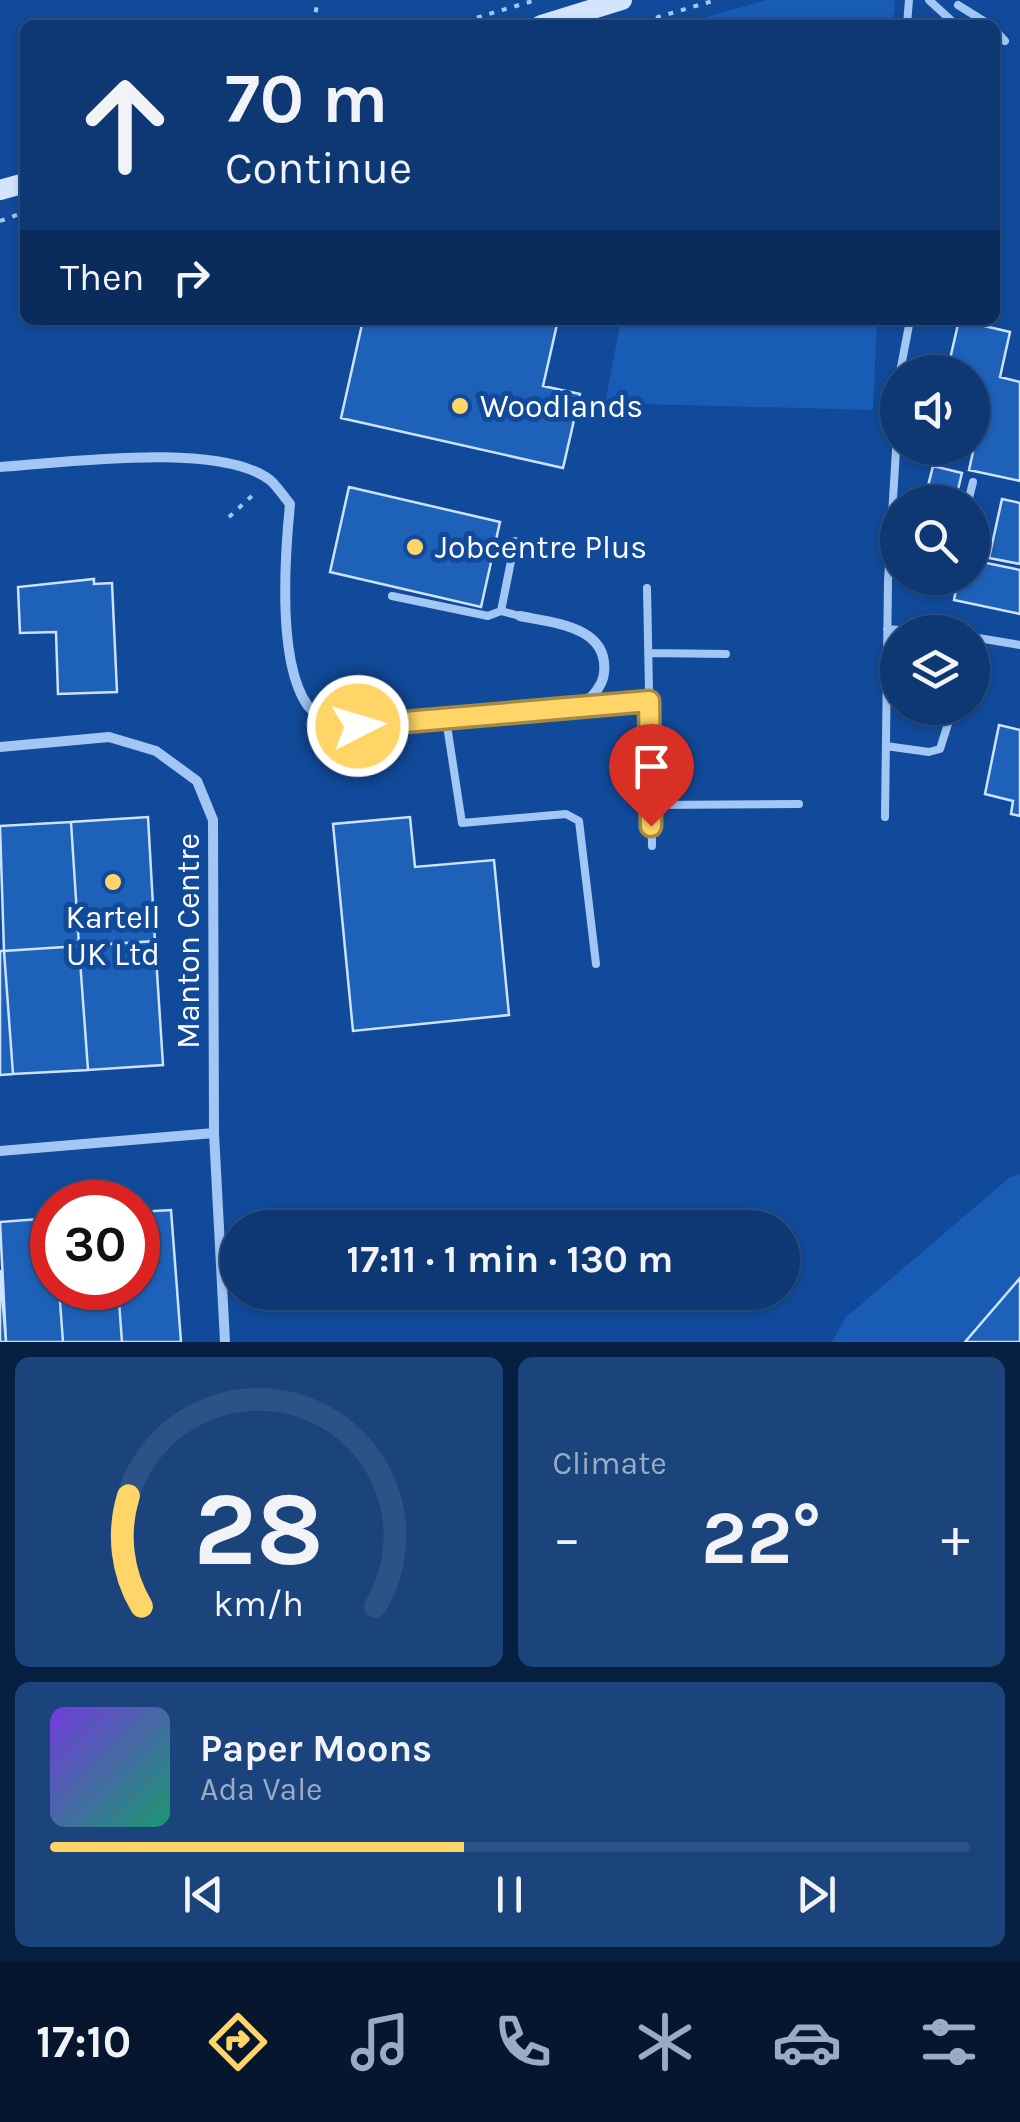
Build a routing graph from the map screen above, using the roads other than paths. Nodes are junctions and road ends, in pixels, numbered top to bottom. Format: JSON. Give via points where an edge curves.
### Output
{"nodes":[{"id":1,"x":622,"y":0,"type":"edge"},
{"id":2,"x":929,"y":0,"type":"edge"},
{"id":3,"x":959,"y":3,"type":"edge"},
{"id":4,"x":557,"y":20,"type":"edge"},
{"id":5,"x":951,"y":20,"type":"edge"},
{"id":6,"x":982,"y":20,"type":"edge"},
{"id":7,"x":1000,"y":36,"type":"edge"},
{"id":8,"x":1004,"y":41,"type":"dead end"},
{"id":9,"x":909,"y":325,"type":"edge"},
{"id":10,"x":903,"y":355,"type":"edge"},
{"id":11,"x":0,"y":467,"type":"edge"},
{"id":12,"x":973,"y":482,"type":"dead end"},
{"id":13,"x":972,"y":485,"type":"edge"},
{"id":14,"x":515,"y":541,"type":"dead end"},
{"id":15,"x":647,"y":588,"type":"dead end"},
{"id":16,"x":392,"y":596,"type":"dead end"},
{"id":17,"x":501,"y":611,"type":"junction"},
{"id":18,"x":520,"y":616,"type":"joint"},
{"id":19,"x":990,"y":640,"type":"edge"},
{"id":20,"x":1020,"y":645,"type":"edge"},
{"id":21,"x":650,"y":654,"type":"junction"},
{"id":22,"x":726,"y":654,"type":"dead end"},
{"id":23,"x":649,"y":701,"type":"junction"},
{"id":24,"x":582,"y":704,"type":"junction"},
{"id":25,"x":446,"y":719,"type":"junction"},
{"id":26,"x":886,"y":725,"type":"edge"},
{"id":27,"x":947,"y":725,"type":"edge"},
{"id":28,"x":886,"y":746,"type":"junction"},
{"id":29,"x":0,"y":747,"type":"edge"},
{"id":30,"x":799,"y":804,"type":"dead end"},
{"id":31,"x":651,"y":805,"type":"junction"},
{"id":32,"x":885,"y":817,"type":"dead end"},
{"id":33,"x":652,"y":846,"type":"dead end"},
{"id":34,"x":596,"y":964,"type":"dead end"},
{"id":35,"x":214,"y":1133,"type":"junction"},
{"id":36,"x":0,"y":1152,"type":"edge"},
{"id":37,"x":225,"y":1342,"type":"edge"}],
"edges":[{"from":1,"to":4,"type":"street"},
{"from":2,"to":5,"type":"lane"},
{"from":3,"to":6,"type":"lane"},
{"from":7,"to":8,"type":"lane"},
{"from":9,"to":10,"type":"lane"},
{"from":11,"to":25,"type":"street","via":[[159,456],[215,462],[269,480],[290,504],[284,557],[292,660],[310,710],[358,726]]},
{"from":12,"to":13,"type":"lane"},
{"from":14,"to":17,"type":"lane"},
{"from":15,"to":21,"type":"lane"},
{"from":16,"to":17,"type":"lane","via":[[488,616]]},
{"from":17,"to":18,"type":"lane"},
{"from":18,"to":24,"type":"street","via":[[584,630],[601,649],[599,689]]},
{"from":19,"to":20,"type":"lane"},
{"from":21,"to":22,"type":"lane"},
{"from":21,"to":23,"type":"lane"},
{"from":23,"to":24,"type":"lane"},
{"from":23,"to":31,"type":"lane"},
{"from":24,"to":25,"type":"street"},
{"from":25,"to":34,"type":"lane","via":[[462,822],[566,814],[579,821]]},
{"from":26,"to":28,"type":"lane"},
{"from":27,"to":28,"type":"lane","via":[[940,748]]},
{"from":28,"to":32,"type":"lane"},
{"from":29,"to":35,"type":"street","name":"Manton Centre","via":[[108,738],[156,751],[198,781],[213,820]]},
{"from":30,"to":31,"type":"lane"},
{"from":31,"to":33,"type":"lane"},
{"from":35,"to":36,"type":"street"},
{"from":35,"to":37,"type":"street","name":"Manton Centre"}]}
